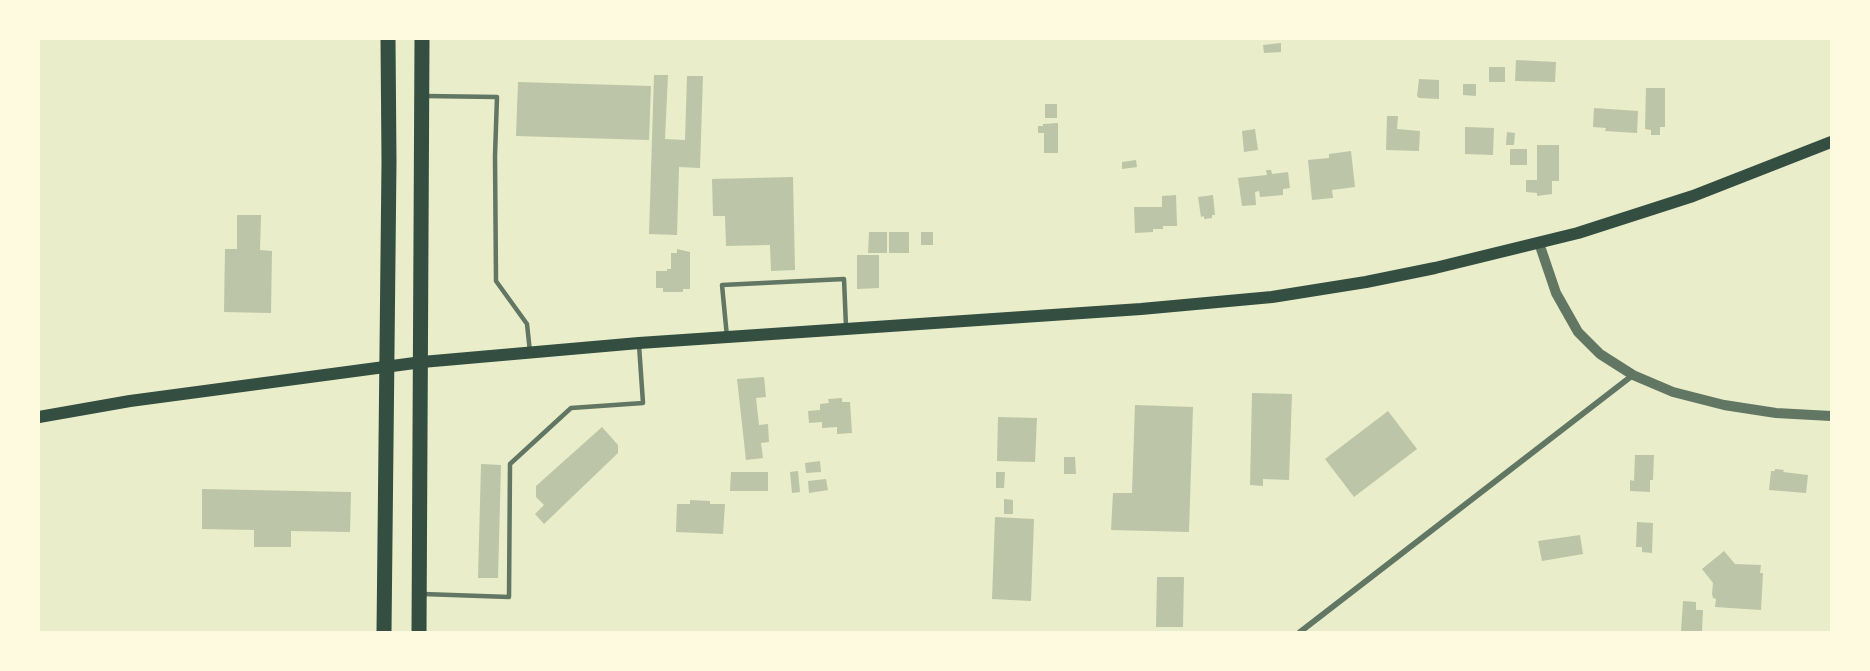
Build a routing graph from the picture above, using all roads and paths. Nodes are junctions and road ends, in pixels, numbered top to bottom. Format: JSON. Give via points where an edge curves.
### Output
{"nodes":[{"id":1,"x":388,"y":39,"type":"edge"},
{"id":2,"x":422,"y":39,"type":"edge"},
{"id":3,"x":423,"y":96,"type":"junction"},
{"id":4,"x":1831,"y":142,"type":"edge"},
{"id":5,"x":1539,"y":243,"type":"junction"},
{"id":6,"x":846,"y":329,"type":"junction"},
{"id":7,"x":727,"y":337,"type":"junction"},
{"id":8,"x":639,"y":343,"type":"junction"},
{"id":9,"x":530,"y":352,"type":"junction"},
{"id":10,"x":422,"y":362,"type":"junction"},
{"id":11,"x":388,"y":366,"type":"junction"},
{"id":12,"x":1634,"y":375,"type":"junction"},
{"id":13,"x":1831,"y":416,"type":"edge"},
{"id":14,"x":39,"y":417,"type":"edge"},
{"id":15,"x":420,"y":594,"type":"junction"},
{"id":16,"x":384,"y":632,"type":"edge"},
{"id":17,"x":419,"y":632,"type":"edge"},
{"id":18,"x":1300,"y":632,"type":"edge"}],
"edges":[{"from":1,"to":11,"type":"highway"},
{"from":2,"to":3,"type":"highway"},
{"from":3,"to":9,"type":"lane","via":[[497,97],[496,281],[527,324]]},
{"from":3,"to":10,"type":"highway"},
{"from":4,"to":5,"type":"main road","via":[[1694,196]]},
{"from":5,"to":6,"type":"main road","via":[[1401,275],[1272,297]]},
{"from":5,"to":12,"type":"street","via":[[1556,293],[1578,332],[1600,354]]},
{"from":6,"to":7,"type":"main road"},
{"from":6,"to":7,"type":"lane","via":[[844,279],[722,285]]},
{"from":7,"to":8,"type":"main road"},
{"from":8,"to":9,"type":"main road"},
{"from":8,"to":15,"type":"lane","via":[[643,403],[571,408],[510,464],[509,597]]},
{"from":9,"to":10,"type":"main road"},
{"from":10,"to":11,"type":"main road"},
{"from":10,"to":15,"type":"highway"},
{"from":11,"to":14,"type":"main road"},
{"from":11,"to":16,"type":"highway"},
{"from":12,"to":13,"type":"street","via":[[1673,392],[1724,405]]},
{"from":12,"to":18,"type":"street"},
{"from":15,"to":17,"type":"highway"}]}
